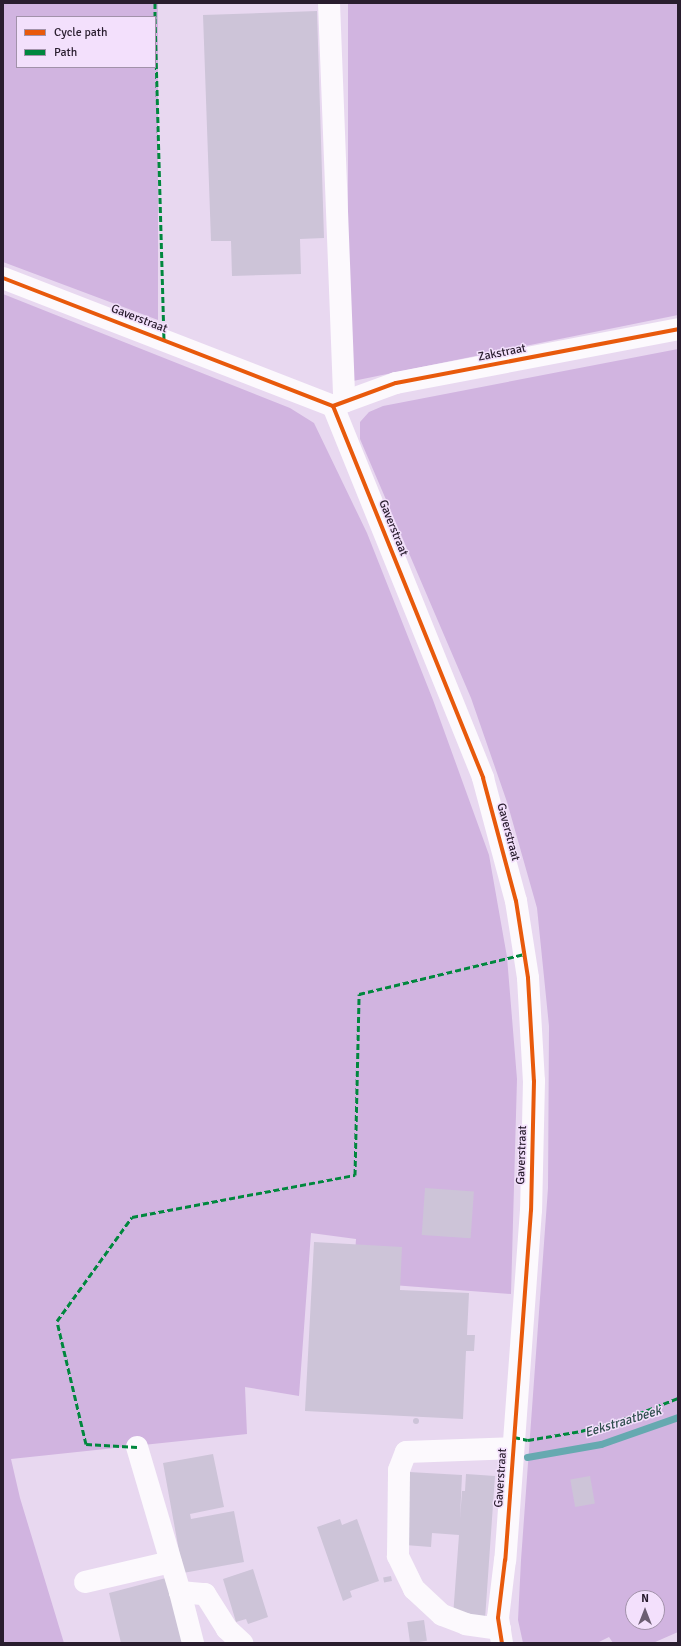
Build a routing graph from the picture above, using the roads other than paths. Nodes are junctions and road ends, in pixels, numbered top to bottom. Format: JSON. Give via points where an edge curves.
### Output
{"nodes":[{"id":1,"x":329,"y":3,"type":"edge"},
{"id":2,"x":3,"y":278,"type":"edge"},
{"id":3,"x":678,"y":329,"type":"edge"},
{"id":4,"x":338,"y":404,"type":"junction"},
{"id":5,"x":137,"y":1447,"type":"dead end"},
{"id":6,"x":513,"y":1448,"type":"junction"},
{"id":7,"x":171,"y":1562,"type":"junction"},
{"id":8,"x":85,"y":1582,"type":"dead end"},
{"id":9,"x":180,"y":1592,"type":"junction"},
{"id":10,"x":501,"y":1636,"type":"edge"},
{"id":11,"x":193,"y":1643,"type":"edge"},
{"id":12,"x":242,"y":1643,"type":"edge"}],
"edges":[{"from":1,"to":4,"type":"street"},
{"from":2,"to":4,"type":"street","name":"Gaverstraat"},
{"from":3,"to":4,"type":"street","name":"Zakstraat","via":[[396,383]]},
{"from":4,"to":6,"type":"street","name":"Gaverstraat","via":[[483,778],[517,908],[528,978],[534,1081],[531,1210]]},
{"from":5,"to":7,"type":"street"},
{"from":6,"to":10,"type":"street","name":"Gaverstraat","via":[[498,1618]]},
{"from":6,"to":10,"type":"street","via":[[406,1452],[399,1470],[398,1556],[414,1588],[442,1615]]},
{"from":7,"to":8,"type":"street"},
{"from":7,"to":9,"type":"street"},
{"from":9,"to":11,"type":"street"},
{"from":9,"to":12,"type":"street","via":[[205,1594],[228,1630]]}]}
